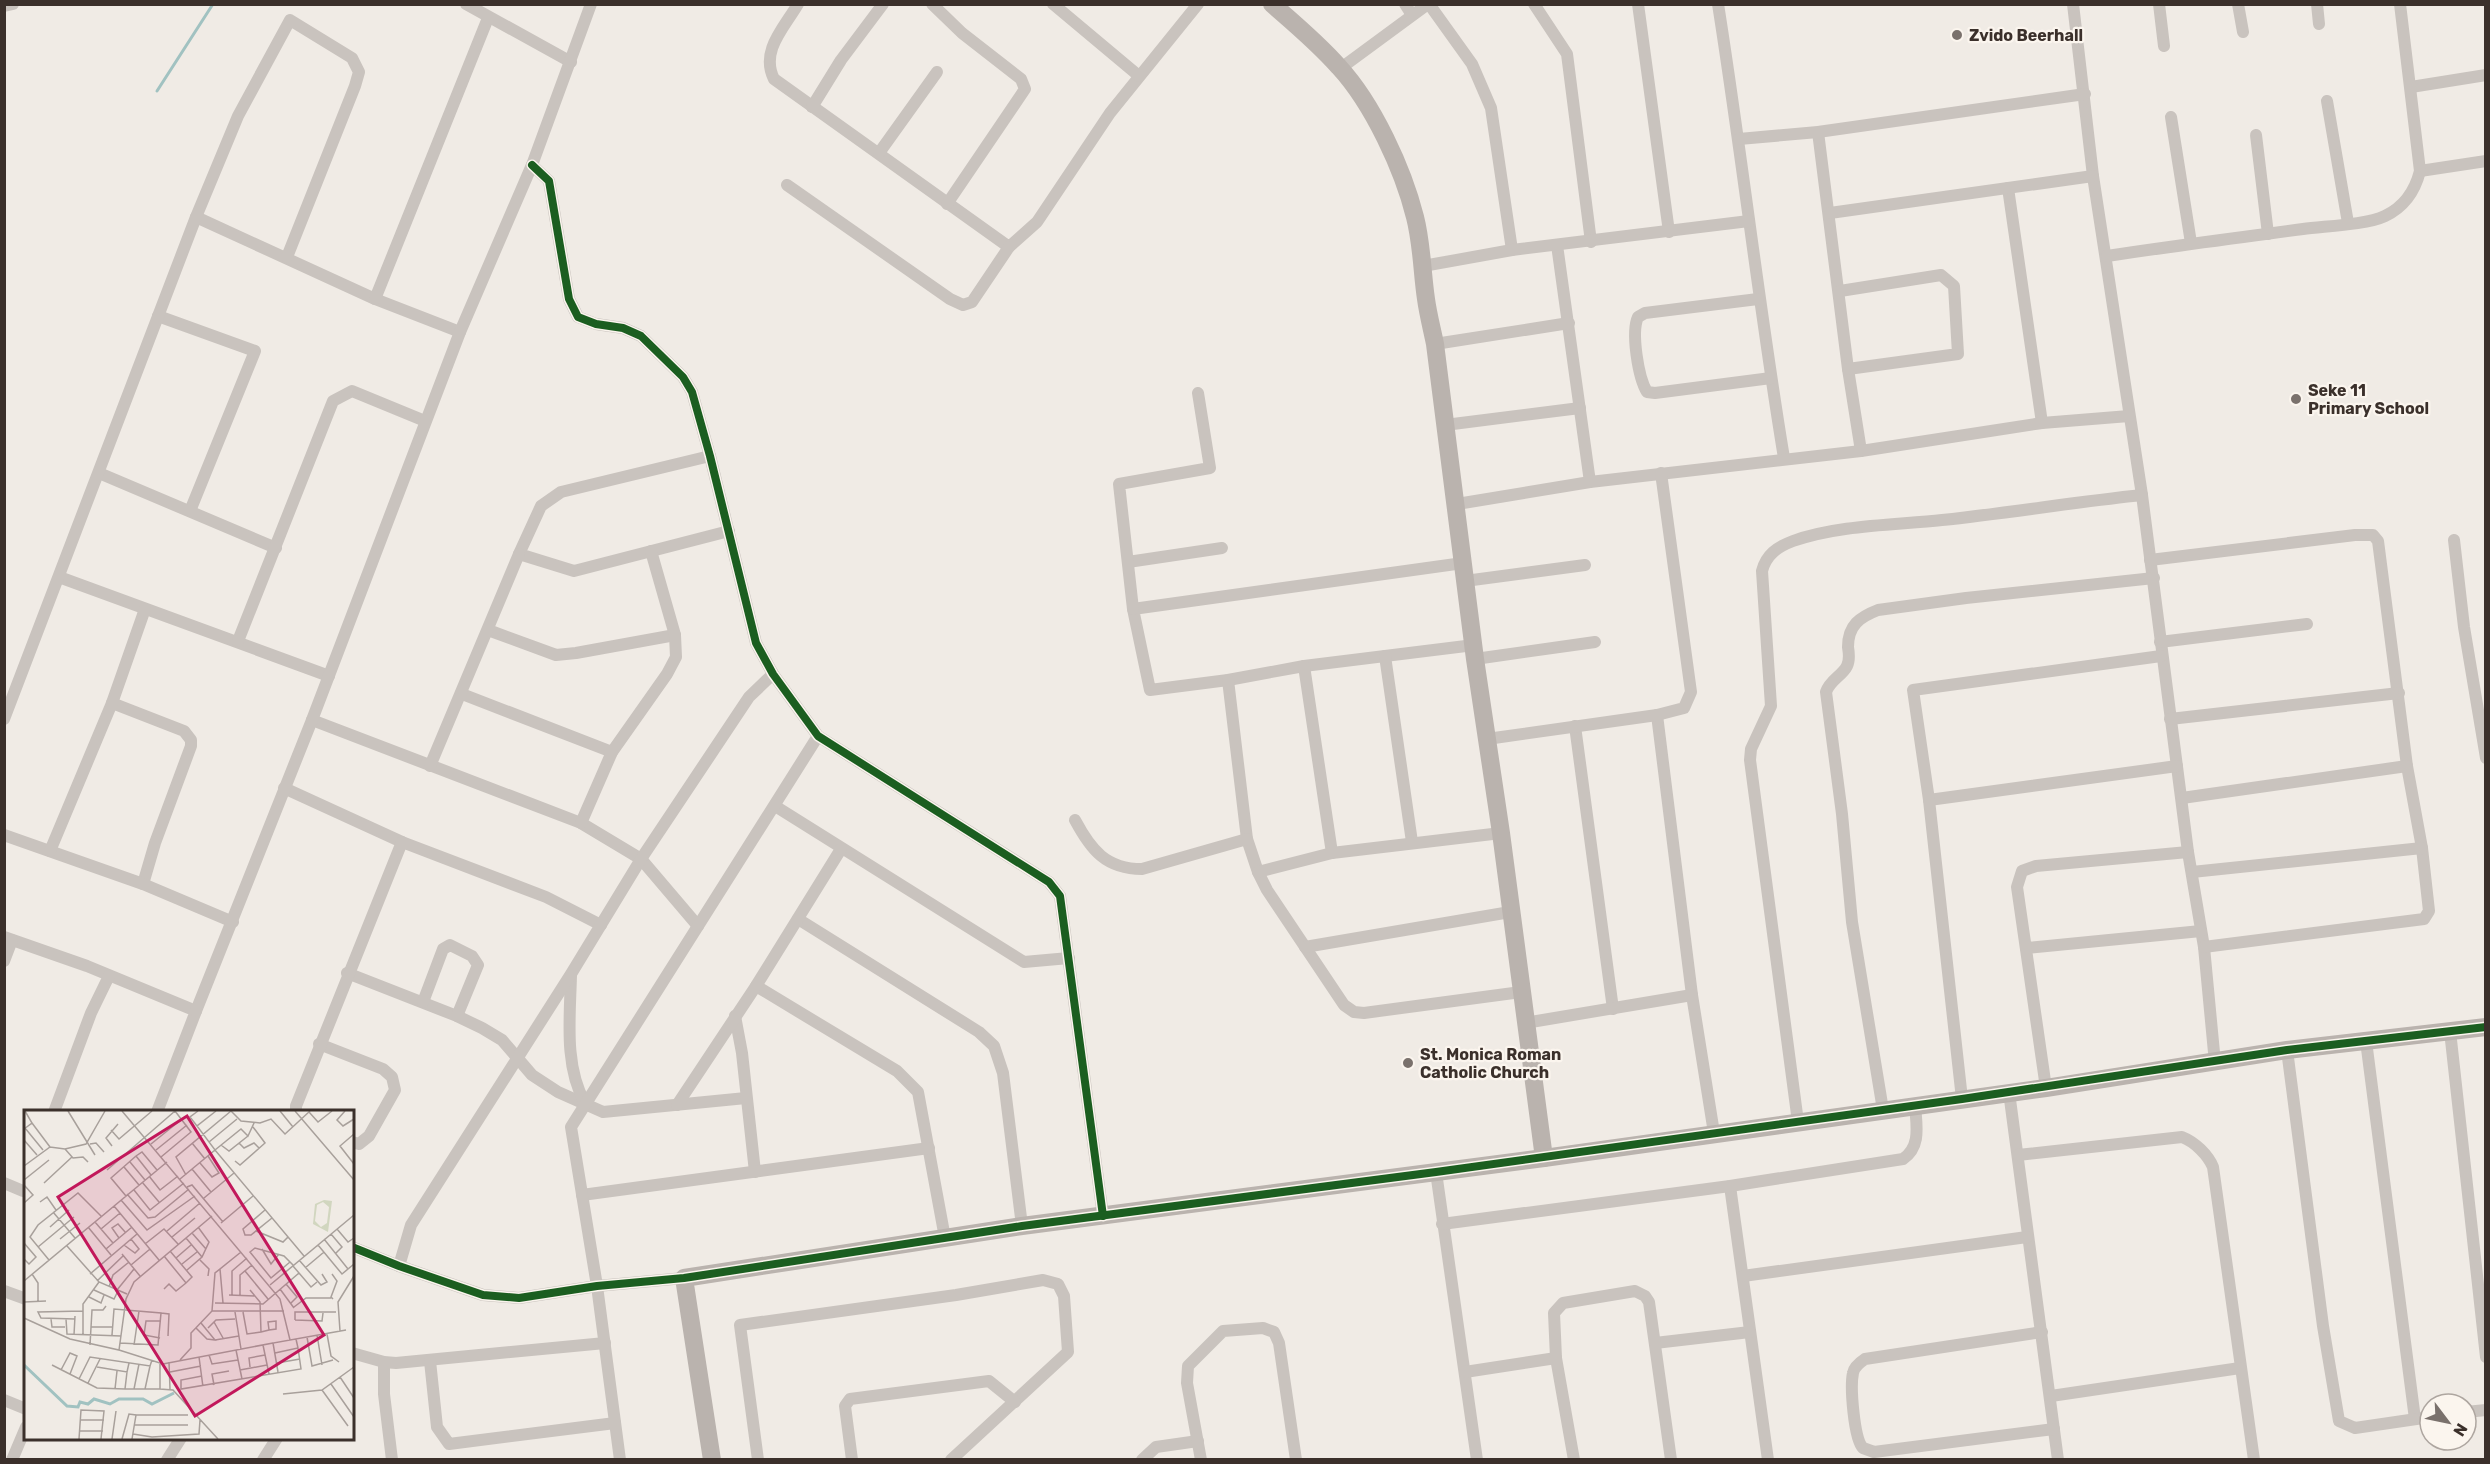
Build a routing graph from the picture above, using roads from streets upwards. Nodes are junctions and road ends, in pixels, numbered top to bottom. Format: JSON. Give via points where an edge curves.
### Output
{"nodes":[{"id":1,"x":13,"y":4,"type":"edge"},
{"id":2,"x":466,"y":4,"type":"edge"},
{"id":3,"x":591,"y":4,"type":"edge"},
{"id":4,"x":798,"y":4,"type":"edge"},
{"id":5,"x":883,"y":4,"type":"edge"},
{"id":6,"x":932,"y":4,"type":"edge"},
{"id":7,"x":1053,"y":4,"type":"edge"},
{"id":8,"x":1198,"y":4,"type":"edge"},
{"id":9,"x":1272,"y":4,"type":"edge"},
{"id":10,"x":1429,"y":4,"type":"edge"},
{"id":11,"x":1534,"y":4,"type":"edge"},
{"id":12,"x":1638,"y":4,"type":"edge"},
{"id":13,"x":1718,"y":4,"type":"edge"},
{"id":14,"x":2073,"y":4,"type":"edge"},
{"id":15,"x":2159,"y":4,"type":"edge"},
{"id":16,"x":2238,"y":4,"type":"edge"},
{"id":17,"x":2317,"y":4,"type":"edge"},
{"id":18,"x":2400,"y":4,"type":"edge"},
{"id":19,"x":4,"y":6,"type":"edge"},
{"id":20,"x":1409,"y":10,"type":"edge"},
{"id":21,"x":488,"y":18,"type":"junction"},
{"id":22,"x":2319,"y":24,"type":"dead end"},
{"id":23,"x":2243,"y":32,"type":"dead end"},
{"id":24,"x":2164,"y":46,"type":"dead end"},
{"id":25,"x":571,"y":62,"type":"junction"},
{"id":26,"x":1341,"y":68,"type":"junction"},
{"id":27,"x":937,"y":72,"type":"dead end"},
{"id":28,"x":2486,"y":75,"type":"edge"},
{"id":29,"x":1139,"y":76,"type":"junction"},
{"id":30,"x":2411,"y":87,"type":"junction"},
{"id":31,"x":2085,"y":94,"type":"junction"},
{"id":32,"x":2327,"y":100,"type":"dead end"},
{"id":33,"x":812,"y":107,"type":"junction"},
{"id":34,"x":2171,"y":117,"type":"dead end"},
{"id":35,"x":1818,"y":132,"type":"junction"},
{"id":36,"x":2256,"y":135,"type":"dead end"},
{"id":37,"x":1739,"y":139,"type":"junction"},
{"id":38,"x":879,"y":153,"type":"junction"},
{"id":39,"x":2486,"y":161,"type":"edge"},
{"id":40,"x":532,"y":165,"type":"junction"},
{"id":41,"x":2420,"y":171,"type":"junction"},
{"id":42,"x":2093,"y":176,"type":"junction"},
{"id":43,"x":787,"y":184,"type":"dead end"},
{"id":44,"x":2008,"y":188,"type":"junction"},
{"id":45,"x":947,"y":204,"type":"junction"},
{"id":46,"x":1830,"y":213,"type":"junction"},
{"id":47,"x":196,"y":217,"type":"junction"},
{"id":48,"x":1749,"y":221,"type":"junction"},
{"id":49,"x":2348,"y":224,"type":"junction"},
{"id":50,"x":1669,"y":232,"type":"junction"},
{"id":51,"x":2268,"y":234,"type":"junction"},
{"id":52,"x":1591,"y":242,"type":"junction"},
{"id":53,"x":2191,"y":243,"type":"junction"},
{"id":54,"x":1557,"y":245,"type":"junction"},
{"id":55,"x":1009,"y":247,"type":"junction"},
{"id":56,"x":1512,"y":250,"type":"junction"},
{"id":57,"x":2107,"y":256,"type":"junction"},
{"id":58,"x":287,"y":257,"type":"junction"},
{"id":59,"x":1423,"y":266,"type":"junction"},
{"id":60,"x":1840,"y":291,"type":"junction"},
{"id":61,"x":375,"y":299,"type":"junction"},
{"id":62,"x":1758,"y":299,"type":"junction"},
{"id":63,"x":158,"y":316,"type":"junction"},
{"id":64,"x":1569,"y":323,"type":"junction"},
{"id":65,"x":460,"y":332,"type":"junction"},
{"id":66,"x":1435,"y":344,"type":"junction"},
{"id":67,"x":1848,"y":369,"type":"junction"},
{"id":68,"x":1771,"y":378,"type":"junction"},
{"id":69,"x":1198,"y":393,"type":"dead end"},
{"id":70,"x":1580,"y":408,"type":"junction"},
{"id":71,"x":2129,"y":416,"type":"junction"},
{"id":72,"x":425,"y":421,"type":"junction"},
{"id":73,"x":2042,"y":423,"type":"junction"},
{"id":74,"x":1445,"y":425,"type":"junction"},
{"id":75,"x":1861,"y":451,"type":"junction"},
{"id":76,"x":710,"y":456,"type":"junction"},
{"id":77,"x":1784,"y":458,"type":"junction"},
{"id":78,"x":99,"y":472,"type":"junction"},
{"id":79,"x":1661,"y":473,"type":"junction"},
{"id":80,"x":1590,"y":482,"type":"junction"},
{"id":81,"x":2142,"y":495,"type":"junction"},
{"id":82,"x":1457,"y":504,"type":"junction"},
{"id":83,"x":190,"y":512,"type":"junction"},
{"id":84,"x":729,"y":531,"type":"junction"},
{"id":85,"x":2454,"y":540,"type":"dead end"},
{"id":86,"x":276,"y":548,"type":"junction"},
{"id":87,"x":1222,"y":548,"type":"dead end"},
{"id":88,"x":651,"y":551,"type":"junction"},
{"id":89,"x":519,"y":554,"type":"junction"},
{"id":90,"x":2150,"y":560,"type":"junction"},
{"id":91,"x":1128,"y":562,"type":"junction"},
{"id":92,"x":1585,"y":565,"type":"dead end"},
{"id":93,"x":1464,"y":572,"type":"junction"},
{"id":94,"x":59,"y":577,"type":"junction"},
{"id":95,"x":2154,"y":578,"type":"junction"},
{"id":96,"x":145,"y":609,"type":"junction"},
{"id":97,"x":1133,"y":609,"type":"junction"},
{"id":98,"x":2307,"y":624,"type":"dead end"},
{"id":99,"x":488,"y":630,"type":"junction"},
{"id":100,"x":675,"y":635,"type":"junction"},
{"id":101,"x":238,"y":641,"type":"junction"},
{"id":102,"x":1595,"y":642,"type":"dead end"},
{"id":103,"x":2160,"y":642,"type":"junction"},
{"id":104,"x":1474,"y":652,"type":"junction"},
{"id":105,"x":1385,"y":656,"type":"junction"},
{"id":106,"x":2162,"y":656,"type":"junction"},
{"id":107,"x":1304,"y":666,"type":"junction"},
{"id":108,"x":772,"y":674,"type":"junction"},
{"id":109,"x":329,"y":676,"type":"junction"},
{"id":110,"x":1228,"y":680,"type":"junction"},
{"id":111,"x":2399,"y":693,"type":"junction"},
{"id":112,"x":462,"y":694,"type":"junction"},
{"id":113,"x":112,"y":702,"type":"junction"},
{"id":114,"x":1657,"y":715,"type":"junction"},
{"id":115,"x":4,"y":718,"type":"edge"},
{"id":116,"x":2170,"y":718,"type":"junction"},
{"id":117,"x":312,"y":720,"type":"junction"},
{"id":118,"x":1575,"y":726,"type":"junction"},
{"id":119,"x":818,"y":736,"type":"junction"},
{"id":120,"x":1487,"y":739,"type":"junction"},
{"id":121,"x":612,"y":752,"type":"junction"},
{"id":122,"x":2486,"y":758,"type":"edge"},
{"id":123,"x":430,"y":766,"type":"junction"},
{"id":124,"x":2177,"y":766,"type":"junction"},
{"id":125,"x":2407,"y":766,"type":"junction"},
{"id":126,"x":284,"y":788,"type":"junction"},
{"id":127,"x":2182,"y":798,"type":"junction"},
{"id":128,"x":1929,"y":800,"type":"junction"},
{"id":129,"x":775,"y":806,"type":"junction"},
{"id":130,"x":1075,"y":820,"type":"dead end"},
{"id":131,"x":581,"y":823,"type":"junction"},
{"id":132,"x":1501,"y":833,"type":"junction"},
{"id":133,"x":4,"y":835,"type":"edge"},
{"id":134,"x":1247,"y":839,"type":"junction"},
{"id":135,"x":402,"y":842,"type":"junction"},
{"id":136,"x":1412,"y":843,"type":"junction"},
{"id":137,"x":2422,"y":848,"type":"junction"},
{"id":138,"x":841,"y":849,"type":"junction"},
{"id":139,"x":50,"y":851,"type":"junction"},
{"id":140,"x":2188,"y":852,"type":"junction"},
{"id":141,"x":1332,"y":853,"type":"junction"},
{"id":142,"x":641,"y":859,"type":"junction"},
{"id":143,"x":1258,"y":872,"type":"junction"},
{"id":144,"x":2192,"y":872,"type":"junction"},
{"id":145,"x":143,"y":884,"type":"junction"},
{"id":146,"x":1510,"y":912,"type":"junction"},
{"id":147,"x":798,"y":919,"type":"junction"},
{"id":148,"x":233,"y":922,"type":"junction"},
{"id":149,"x":601,"y":925,"type":"junction"},
{"id":150,"x":698,"y":926,"type":"junction"},
{"id":151,"x":2200,"y":931,"type":"junction"},
{"id":152,"x":8,"y":939,"type":"edge"},
{"id":153,"x":1305,"y":947,"type":"junction"},
{"id":154,"x":2204,"y":947,"type":"junction"},
{"id":155,"x":2026,"y":948,"type":"junction"},
{"id":156,"x":1070,"y":958,"type":"junction"},
{"id":157,"x":4,"y":961,"type":"edge"},
{"id":158,"x":347,"y":973,"type":"junction"},
{"id":159,"x":571,"y":974,"type":"junction"},
{"id":160,"x":109,"y":976,"type":"junction"},
{"id":161,"x":756,"y":986,"type":"junction"},
{"id":162,"x":1521,"y":992,"type":"junction"},
{"id":163,"x":1692,"y":995,"type":"junction"},
{"id":164,"x":423,"y":1002,"type":"junction"},
{"id":165,"x":1613,"y":1009,"type":"junction"},
{"id":166,"x":196,"y":1011,"type":"junction"},
{"id":167,"x":457,"y":1016,"type":"junction"},
{"id":168,"x":735,"y":1016,"type":"junction"},
{"id":169,"x":1525,"y":1023,"type":"junction"},
{"id":170,"x":2486,"y":1028,"type":"edge"},
{"id":171,"x":2450,"y":1031,"type":"junction"},
{"id":172,"x":2366,"y":1041,"type":"junction"},
{"id":173,"x":319,"y":1044,"type":"junction"},
{"id":174,"x":2287,"y":1050,"type":"junction"},
{"id":175,"x":517,"y":1058,"type":"junction"},
{"id":176,"x":2215,"y":1063,"type":"junction"},
{"id":177,"x":2046,"y":1088,"type":"junction"},
{"id":178,"x":2009,"y":1092,"type":"junction"},
{"id":179,"x":746,"y":1098,"type":"junction"},
{"id":180,"x":1962,"y":1099,"type":"junction"},
{"id":181,"x":585,"y":1103,"type":"junction"},
{"id":182,"x":1914,"y":1104,"type":"junction"},
{"id":183,"x":677,"y":1105,"type":"junction"},
{"id":184,"x":55,"y":1110,"type":"edge"},
{"id":185,"x":158,"y":1110,"type":"edge"},
{"id":186,"x":296,"y":1110,"type":"edge"},
{"id":187,"x":1883,"y":1110,"type":"junction"},
{"id":188,"x":1798,"y":1122,"type":"junction"},
{"id":189,"x":1714,"y":1133,"type":"junction"},
{"id":190,"x":354,"y":1143,"type":"edge"},
{"id":191,"x":929,"y":1148,"type":"junction"},
{"id":192,"x":2018,"y":1155,"type":"junction"},
{"id":193,"x":1544,"y":1158,"type":"junction"},
{"id":194,"x":755,"y":1172,"type":"junction"},
{"id":195,"x":1436,"y":1172,"type":"junction"},
{"id":196,"x":4,"y":1183,"type":"edge"},
{"id":197,"x":1730,"y":1186,"type":"junction"},
{"id":198,"x":24,"y":1189,"type":"edge"},
{"id":199,"x":582,"y":1195,"type":"junction"},
{"id":200,"x":1103,"y":1216,"type":"junction"},
{"id":201,"x":1442,"y":1224,"type":"junction"},
{"id":202,"x":1022,"y":1226,"type":"junction"},
{"id":203,"x":2027,"y":1237,"type":"junction"},
{"id":204,"x":945,"y":1238,"type":"junction"},
{"id":205,"x":354,"y":1248,"type":"edge"},
{"id":206,"x":399,"y":1266,"type":"junction"},
{"id":207,"x":1743,"y":1276,"type":"junction"},
{"id":208,"x":684,"y":1278,"type":"junction"},
{"id":209,"x":597,"y":1286,"type":"junction"},
{"id":210,"x":4,"y":1291,"type":"edge"},
{"id":211,"x":24,"y":1298,"type":"edge"},
{"id":212,"x":1750,"y":1332,"type":"junction"},
{"id":213,"x":2042,"y":1332,"type":"junction"},
{"id":214,"x":605,"y":1343,"type":"junction"},
{"id":215,"x":1655,"y":1343,"type":"junction"},
{"id":216,"x":354,"y":1354,"type":"edge"},
{"id":217,"x":2486,"y":1357,"type":"edge"},
{"id":218,"x":1556,"y":1358,"type":"junction"},
{"id":219,"x":430,"y":1361,"type":"junction"},
{"id":220,"x":384,"y":1362,"type":"junction"},
{"id":221,"x":2240,"y":1368,"type":"junction"},
{"id":222,"x":1465,"y":1372,"type":"junction"},
{"id":223,"x":2051,"y":1396,"type":"junction"},
{"id":224,"x":4,"y":1400,"type":"edge"},
{"id":225,"x":1015,"y":1402,"type":"junction"},
{"id":226,"x":24,"y":1407,"type":"edge"},
{"id":227,"x":2415,"y":1419,"type":"junction"},
{"id":228,"x":2418,"y":1419,"type":"edge"},
{"id":229,"x":615,"y":1423,"type":"junction"},
{"id":230,"x":2054,"y":1429,"type":"junction"},
{"id":231,"x":24,"y":1432,"type":"edge"},
{"id":232,"x":180,"y":1440,"type":"edge"},
{"id":233,"x":276,"y":1440,"type":"edge"},
{"id":234,"x":1198,"y":1441,"type":"junction"},
{"id":235,"x":12,"y":1460,"type":"edge"},
{"id":236,"x":167,"y":1460,"type":"edge"},
{"id":237,"x":263,"y":1460,"type":"edge"},
{"id":238,"x":392,"y":1460,"type":"edge"},
{"id":239,"x":620,"y":1460,"type":"edge"},
{"id":240,"x":712,"y":1460,"type":"edge"},
{"id":241,"x":758,"y":1460,"type":"edge"},
{"id":242,"x":852,"y":1460,"type":"edge"},
{"id":243,"x":951,"y":1460,"type":"edge"},
{"id":244,"x":1142,"y":1460,"type":"edge"},
{"id":245,"x":1201,"y":1460,"type":"edge"},
{"id":246,"x":1296,"y":1460,"type":"edge"},
{"id":247,"x":1477,"y":1460,"type":"edge"},
{"id":248,"x":1574,"y":1460,"type":"edge"},
{"id":249,"x":1671,"y":1460,"type":"edge"},
{"id":250,"x":1768,"y":1460,"type":"edge"},
{"id":251,"x":2058,"y":1460,"type":"edge"},
{"id":252,"x":2254,"y":1460,"type":"edge"}],
"edges":[{"from":1,"to":19,"type":"street"},
{"from":2,"to":21,"type":"street"},
{"from":3,"to":25,"type":"street"},
{"from":4,"to":33,"type":"street","via":[[770,50],[769,69],[774,79]]},
{"from":5,"to":33,"type":"street"},
{"from":6,"to":45,"type":"street","via":[[1021,79],[1025,89]]},
{"from":7,"to":29,"type":"street"},
{"from":8,"to":29,"type":"street"},
{"from":9,"to":26,"type":"street"},
{"from":10,"to":20,"type":"street"},
{"from":10,"to":56,"type":"street","via":[[1472,64],[1491,108]]},
{"from":11,"to":52,"type":"street","via":[[1567,54]]},
{"from":12,"to":50,"type":"street"},
{"from":13,"to":37,"type":"street"},
{"from":14,"to":31,"type":"street"},
{"from":15,"to":24,"type":"street"},
{"from":16,"to":23,"type":"street"},
{"from":17,"to":22,"type":"street"},
{"from":18,"to":30,"type":"street"},
{"from":20,"to":26,"type":"street"},
{"from":21,"to":25,"type":"street"},
{"from":21,"to":61,"type":"street"},
{"from":25,"to":40,"type":"street"},
{"from":26,"to":59,"type":"street","via":[[1376,122],[1404,182]]},
{"from":27,"to":38,"type":"street"},
{"from":28,"to":30,"type":"street"},
{"from":29,"to":55,"type":"street","via":[[1037,222]]},
{"from":30,"to":41,"type":"street"},
{"from":31,"to":35,"type":"street"},
{"from":31,"to":42,"type":"street"},
{"from":32,"to":49,"type":"street"},
{"from":33,"to":38,"type":"street"},
{"from":34,"to":53,"type":"street"},
{"from":35,"to":37,"type":"street"},
{"from":35,"to":46,"type":"street"},
{"from":36,"to":51,"type":"street"},
{"from":37,"to":48,"type":"street"},
{"from":38,"to":45,"type":"street"},
{"from":39,"to":41,"type":"street"},
{"from":40,"to":65,"type":"street"},
{"from":40,"to":76,"type":"street","via":[[549,181],[568,300],[578,317],[641,336],[668,360],[692,392]]},
{"from":41,"to":49,"type":"street","via":[[2417,183],[2399,208],[2382,217]]},
{"from":42,"to":44,"type":"street"},
{"from":42,"to":57,"type":"street"},
{"from":43,"to":55,"type":"street","via":[[963,305],[972,302]]},
{"from":44,"to":46,"type":"street"},
{"from":44,"to":73,"type":"street"},
{"from":45,"to":55,"type":"street"},
{"from":46,"to":60,"type":"street"},
{"from":47,"to":58,"type":"street"},
{"from":47,"to":58,"type":"street","via":[[238,116],[290,20],[352,58],[359,72]]},
{"from":47,"to":63,"type":"street"},
{"from":48,"to":50,"type":"street"},
{"from":48,"to":62,"type":"street"},
{"from":49,"to":51,"type":"street"},
{"from":50,"to":52,"type":"street"},
{"from":51,"to":53,"type":"street"},
{"from":52,"to":54,"type":"street"},
{"from":53,"to":57,"type":"street"},
{"from":54,"to":56,"type":"street"},
{"from":54,"to":64,"type":"street"},
{"from":56,"to":59,"type":"street"},
{"from":57,"to":71,"type":"street"},
{"from":58,"to":61,"type":"street"},
{"from":59,"to":66,"type":"street"},
{"from":60,"to":67,"type":"street"},
{"from":60,"to":67,"type":"street","via":[[1941,274],[1954,285],[1958,354]]},
{"from":61,"to":65,"type":"street"},
{"from":62,"to":68,"type":"street"},
{"from":62,"to":68,"type":"street","via":[[1645,313],[1635,324],[1636,346],[1647,392]]},
{"from":63,"to":78,"type":"street"},
{"from":63,"to":83,"type":"street","via":[[255,351]]},
{"from":64,"to":66,"type":"street"},
{"from":64,"to":70,"type":"street"},
{"from":65,"to":72,"type":"street"},
{"from":66,"to":74,"type":"street"},
{"from":67,"to":75,"type":"street"},
{"from":68,"to":77,"type":"street"},
{"from":69,"to":91,"type":"street","via":[[1210,468],[1119,484]]},
{"from":70,"to":74,"type":"street"},
{"from":70,"to":80,"type":"street"},
{"from":71,"to":73,"type":"street"},
{"from":71,"to":81,"type":"street"},
{"from":72,"to":86,"type":"street","via":[[352,391],[333,401]]},
{"from":72,"to":109,"type":"street"},
{"from":73,"to":75,"type":"street"},
{"from":74,"to":82,"type":"street"},
{"from":75,"to":77,"type":"street"},
{"from":76,"to":84,"type":"street"},
{"from":76,"to":89,"type":"street","via":[[561,492],[540,506]]},
{"from":77,"to":79,"type":"street"},
{"from":78,"to":83,"type":"street"},
{"from":78,"to":94,"type":"street"},
{"from":79,"to":80,"type":"street"},
{"from":79,"to":114,"type":"street","via":[[1691,692],[1684,708]]},
{"from":80,"to":82,"type":"street"},
{"from":81,"to":90,"type":"street"},
{"from":81,"to":188,"type":"street","via":[[1844,530],[1792,541],[1765,559],[1762,571],[1770,706],[1751,748],[1750,760]]},
{"from":82,"to":93,"type":"street"},
{"from":83,"to":86,"type":"street"},
{"from":84,"to":88,"type":"street"},
{"from":84,"to":108,"type":"street","via":[[756,643]]},
{"from":85,"to":122,"type":"street"},
{"from":86,"to":101,"type":"street"},
{"from":87,"to":91,"type":"street"},
{"from":88,"to":89,"type":"street","via":[[574,571]]},
{"from":88,"to":100,"type":"street"},
{"from":89,"to":99,"type":"street"},
{"from":90,"to":95,"type":"street"},
{"from":90,"to":111,"type":"street","via":[[2373,535],[2378,541]]},
{"from":91,"to":97,"type":"street"},
{"from":92,"to":93,"type":"street"},
{"from":93,"to":97,"type":"street"},
{"from":93,"to":104,"type":"street"},
{"from":94,"to":96,"type":"street"},
{"from":94,"to":115,"type":"street"},
{"from":95,"to":103,"type":"street"},
{"from":95,"to":187,"type":"street","via":[[1878,610],[1851,627],[1846,667],[1826,692],[1852,922]]},
{"from":96,"to":101,"type":"street"},
{"from":96,"to":113,"type":"street"},
{"from":97,"to":110,"type":"street","via":[[1150,690]]},
{"from":98,"to":103,"type":"street"},
{"from":99,"to":100,"type":"street","via":[[556,655]]},
{"from":99,"to":112,"type":"street"},
{"from":100,"to":121,"type":"street","via":[[675,657],[667,674]]},
{"from":101,"to":109,"type":"street"},
{"from":102,"to":104,"type":"street"},
{"from":103,"to":106,"type":"street"},
{"from":104,"to":105,"type":"street"},
{"from":104,"to":120,"type":"street"},
{"from":105,"to":107,"type":"street"},
{"from":105,"to":136,"type":"street"},
{"from":106,"to":116,"type":"street"},
{"from":106,"to":128,"type":"street","via":[[1913,690]]},
{"from":107,"to":110,"type":"street"},
{"from":107,"to":141,"type":"street"},
{"from":108,"to":119,"type":"street"},
{"from":108,"to":142,"type":"street","via":[[748,697]]},
{"from":109,"to":117,"type":"street"},
{"from":110,"to":134,"type":"street"},
{"from":111,"to":116,"type":"street"},
{"from":111,"to":125,"type":"street"},
{"from":112,"to":121,"type":"street"},
{"from":112,"to":123,"type":"street"},
{"from":113,"to":139,"type":"street"},
{"from":113,"to":145,"type":"street","via":[[184,731],[190,740]]},
{"from":114,"to":118,"type":"street"},
{"from":114,"to":163,"type":"street"},
{"from":116,"to":124,"type":"street"},
{"from":117,"to":123,"type":"street"},
{"from":117,"to":126,"type":"street"},
{"from":118,"to":120,"type":"street"},
{"from":118,"to":165,"type":"street"},
{"from":119,"to":129,"type":"street"},
{"from":119,"to":156,"type":"street","via":[[1050,882],[1060,896]]},
{"from":120,"to":132,"type":"street"},
{"from":121,"to":131,"type":"street"},
{"from":123,"to":131,"type":"street"},
{"from":124,"to":127,"type":"street"},
{"from":124,"to":128,"type":"street"},
{"from":125,"to":127,"type":"street"},
{"from":125,"to":137,"type":"street"},
{"from":126,"to":135,"type":"street"},
{"from":126,"to":148,"type":"street"},
{"from":127,"to":140,"type":"street"},
{"from":128,"to":180,"type":"street"},
{"from":129,"to":138,"type":"street"},
{"from":129,"to":150,"type":"street"},
{"from":130,"to":134,"type":"street","via":[[1099,855],[1126,869],[1142,869]]},
{"from":131,"to":142,"type":"street"},
{"from":132,"to":136,"type":"street"},
{"from":132,"to":146,"type":"street"},
{"from":133,"to":139,"type":"street"},
{"from":134,"to":143,"type":"street"},
{"from":135,"to":149,"type":"street","via":[[546,897]]},
{"from":135,"to":158,"type":"street"},
{"from":136,"to":141,"type":"street"},
{"from":137,"to":144,"type":"street"},
{"from":137,"to":154,"type":"street","via":[[2429,910],[2424,919]]},
{"from":138,"to":147,"type":"street"},
{"from":138,"to":156,"type":"street","via":[[1024,962]]},
{"from":139,"to":145,"type":"street"},
{"from":140,"to":144,"type":"street"},
{"from":140,"to":155,"type":"street","via":[[2027,867],[2017,887]]},
{"from":141,"to":143,"type":"street"},
{"from":142,"to":149,"type":"street"},
{"from":142,"to":150,"type":"street"},
{"from":143,"to":153,"type":"street"},
{"from":144,"to":151,"type":"street"},
{"from":145,"to":148,"type":"street"},
{"from":146,"to":153,"type":"street"},
{"from":146,"to":162,"type":"street"},
{"from":147,"to":161,"type":"street"},
{"from":147,"to":202,"type":"street","via":[[979,1032],[994,1046],[1003,1073]]},
{"from":148,"to":166,"type":"street"},
{"from":149,"to":159,"type":"street"},
{"from":150,"to":181,"type":"street"},
{"from":151,"to":154,"type":"street"},
{"from":151,"to":155,"type":"street"},
{"from":152,"to":157,"type":"street"},
{"from":152,"to":160,"type":"street"},
{"from":153,"to":162,"type":"street","via":[[1344,1005],[1353,1012]]},
{"from":154,"to":176,"type":"street"},
{"from":155,"to":177,"type":"street"},
{"from":156,"to":200,"type":"street"},
{"from":158,"to":164,"type":"street"},
{"from":158,"to":173,"type":"street"},
{"from":159,"to":175,"type":"street"},
{"from":159,"to":181,"type":"street","via":[[575,1085]]},
{"from":160,"to":166,"type":"street"},
{"from":160,"to":184,"type":"street"},
{"from":161,"to":168,"type":"street"},
{"from":161,"to":191,"type":"street","via":[[897,1071],[918,1092]]},
{"from":162,"to":169,"type":"street"},
{"from":163,"to":165,"type":"street"},
{"from":163,"to":189,"type":"street"},
{"from":164,"to":167,"type":"street"},
{"from":164,"to":167,"type":"street","via":[[443,949],[450,945],[472,956],[478,964]]},
{"from":165,"to":169,"type":"street"},
{"from":166,"to":185,"type":"street"},
{"from":167,"to":175,"type":"street","via":[[502,1040]]},
{"from":168,"to":179,"type":"street"},
{"from":168,"to":183,"type":"street"},
{"from":169,"to":193,"type":"street"},
{"from":170,"to":171,"type":"street"},
{"from":171,"to":172,"type":"street"},
{"from":171,"to":217,"type":"street"},
{"from":172,"to":174,"type":"street"},
{"from":172,"to":227,"type":"street"},
{"from":173,"to":186,"type":"street"},
{"from":173,"to":190,"type":"street","via":[[383,1069],[392,1077],[394,1090],[369,1136],[359,1144]]},
{"from":174,"to":176,"type":"street"},
{"from":174,"to":227,"type":"street","via":[[2339,1421],[2355,1428]]},
{"from":175,"to":181,"type":"street","via":[[532,1075]]},
{"from":175,"to":206,"type":"street","via":[[411,1225]]},
{"from":176,"to":177,"type":"street"},
{"from":177,"to":178,"type":"street"},
{"from":178,"to":180,"type":"street"},
{"from":178,"to":192,"type":"street"},
{"from":179,"to":183,"type":"street"},
{"from":179,"to":194,"type":"street"},
{"from":180,"to":182,"type":"street"},
{"from":181,"to":183,"type":"street","via":[[603,1112]]},
{"from":181,"to":199,"type":"street","via":[[571,1127]]},
{"from":182,"to":187,"type":"street"},
{"from":182,"to":197,"type":"street","via":[[1917,1143],[1903,1159]]},
{"from":187,"to":188,"type":"street"},
{"from":188,"to":189,"type":"street"},
{"from":189,"to":193,"type":"street"},
{"from":191,"to":194,"type":"street"},
{"from":191,"to":204,"type":"street"},
{"from":192,"to":203,"type":"street"},
{"from":192,"to":221,"type":"street","via":[[2182,1137],[2193,1143],[2213,1167]]},
{"from":193,"to":195,"type":"street"},
{"from":194,"to":199,"type":"street"},
{"from":195,"to":200,"type":"street"},
{"from":195,"to":201,"type":"street"},
{"from":196,"to":198,"type":"street"},
{"from":197,"to":201,"type":"street"},
{"from":197,"to":207,"type":"street"},
{"from":199,"to":209,"type":"street"},
{"from":200,"to":202,"type":"street"},
{"from":201,"to":222,"type":"street"},
{"from":202,"to":204,"type":"street"},
{"from":203,"to":207,"type":"street"},
{"from":203,"to":213,"type":"street"},
{"from":204,"to":208,"type":"street"},
{"from":205,"to":206,"type":"street"},
{"from":206,"to":209,"type":"street","via":[[483,1295],[519,1298]]},
{"from":207,"to":212,"type":"street"},
{"from":208,"to":209,"type":"street"},
{"from":208,"to":240,"type":"street"},
{"from":209,"to":214,"type":"street"},
{"from":210,"to":211,"type":"street"},
{"from":212,"to":215,"type":"street"},
{"from":212,"to":250,"type":"street"},
{"from":213,"to":223,"type":"street"},
{"from":213,"to":230,"type":"street","via":[[1865,1359],[1852,1376],[1857,1438],[1863,1448],[1874,1452]]},
{"from":214,"to":219,"type":"street"},
{"from":214,"to":229,"type":"street"},
{"from":215,"to":218,"type":"street","via":[[1648,1302],[1635,1291],[1558,1307],[1553,1317]]},
{"from":215,"to":249,"type":"street"},
{"from":216,"to":220,"type":"street"},
{"from":218,"to":222,"type":"street"},
{"from":218,"to":248,"type":"street"},
{"from":219,"to":220,"type":"street"},
{"from":219,"to":229,"type":"street","via":[[437,1427],[449,1444]]},
{"from":220,"to":238,"type":"street"},
{"from":221,"to":223,"type":"street"},
{"from":221,"to":252,"type":"street"},
{"from":222,"to":247,"type":"street"},
{"from":223,"to":230,"type":"street"},
{"from":224,"to":226,"type":"street"},
{"from":225,"to":241,"type":"street","via":[[1068,1352],[1064,1296],[1058,1284],[1043,1280],[740,1324]]},
{"from":225,"to":242,"type":"street","via":[[989,1381],[850,1399],[845,1406]]},
{"from":225,"to":243,"type":"street"},
{"from":227,"to":228,"type":"street"},
{"from":229,"to":239,"type":"street"},
{"from":230,"to":251,"type":"street"},
{"from":231,"to":235,"type":"street"},
{"from":232,"to":236,"type":"street"},
{"from":233,"to":237,"type":"street"},
{"from":234,"to":244,"type":"street","via":[[1156,1447]]},
{"from":234,"to":245,"type":"street"},
{"from":234,"to":246,"type":"street","via":[[1187,1383],[1188,1366],[1223,1331],[1263,1328],[1274,1332],[1279,1343]]}]}
